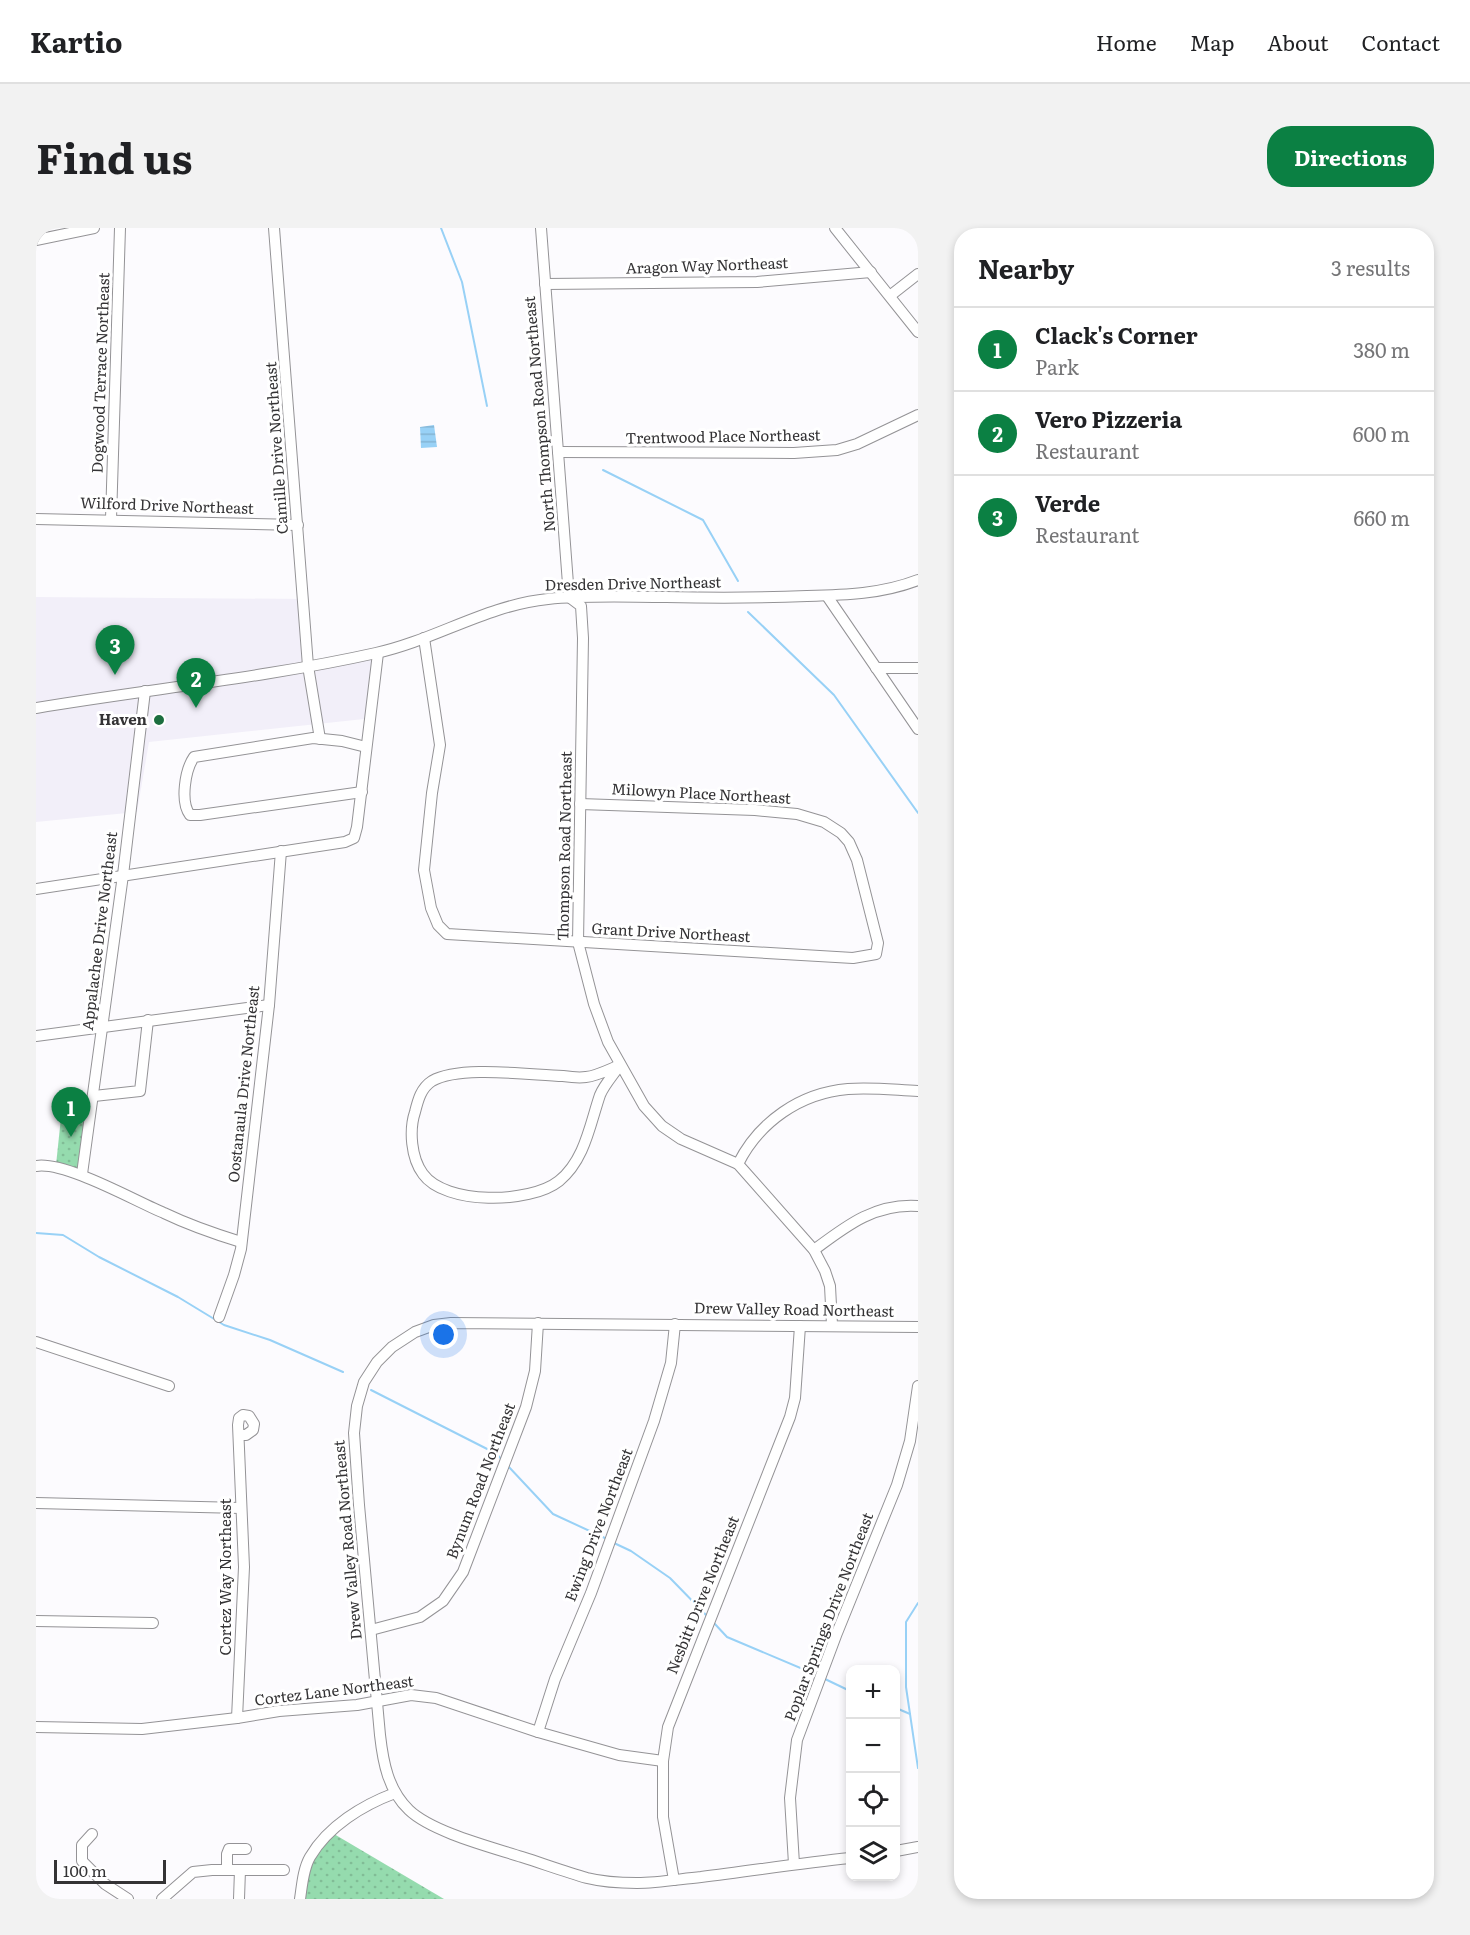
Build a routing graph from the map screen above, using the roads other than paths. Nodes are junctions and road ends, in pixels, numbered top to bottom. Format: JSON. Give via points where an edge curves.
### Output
{"nodes":[{"id":1,"x":94,"y":228,"type":"edge"},
{"id":2,"x":120,"y":228,"type":"edge"},
{"id":3,"x":274,"y":228,"type":"edge"},
{"id":4,"x":541,"y":228,"type":"edge"},
{"id":5,"x":835,"y":228,"type":"edge"},
{"id":6,"x":36,"y":240,"type":"edge"},
{"id":7,"x":871,"y":272,"type":"junction"},
{"id":8,"x":918,"y":274,"type":"edge"},
{"id":9,"x":545,"y":284,"type":"junction"},
{"id":10,"x":891,"y":295,"type":"junction"},
{"id":11,"x":918,"y":332,"type":"edge"},
{"id":12,"x":918,"y":415,"type":"edge"},
{"id":13,"x":558,"y":452,"type":"junction"},
{"id":14,"x":36,"y":519,"type":"edge"},
{"id":15,"x":111,"y":519,"type":"junction"},
{"id":16,"x":298,"y":525,"type":"junction"},
{"id":17,"x":918,"y":580,"type":"edge"},
{"id":18,"x":827,"y":596,"type":"junction"},
{"id":19,"x":569,"y":597,"type":"junction"},
{"id":20,"x":424,"y":638,"type":"junction"},
{"id":21,"x":378,"y":653,"type":"junction"},
{"id":22,"x":308,"y":666,"type":"junction"},
{"id":23,"x":876,"y":668,"type":"junction"},
{"id":24,"x":918,"y":668,"type":"edge"},
{"id":25,"x":145,"y":691,"type":"junction"},
{"id":26,"x":36,"y":708,"type":"edge"},
{"id":27,"x":918,"y":729,"type":"edge"},
{"id":28,"x":320,"y":739,"type":"junction"},
{"id":29,"x":366,"y":747,"type":"junction"},
{"id":30,"x":362,"y":792,"type":"junction"},
{"id":31,"x":580,"y":804,"type":"junction"},
{"id":32,"x":820,"y":820,"type":"joint"},
{"id":33,"x":280,"y":851,"type":"junction"},
{"id":34,"x":123,"y":875,"type":"junction"},
{"id":35,"x":36,"y":889,"type":"edge"},
{"id":36,"x":578,"y":942,"type":"junction"},
{"id":37,"x":269,"y":1005,"type":"junction"},
{"id":38,"x":148,"y":1020,"type":"junction"},
{"id":39,"x":103,"y":1026,"type":"junction"},
{"id":40,"x":36,"y":1036,"type":"edge"},
{"id":41,"x":620,"y":1065,"type":"junction"},
{"id":42,"x":918,"y":1091,"type":"edge"},
{"id":43,"x":94,"y":1096,"type":"junction"},
{"id":44,"x":738,"y":1164,"type":"junction"},
{"id":45,"x":36,"y":1166,"type":"edge"},
{"id":46,"x":82,"y":1174,"type":"junction"},
{"id":47,"x":918,"y":1206,"type":"edge"},
{"id":48,"x":242,"y":1242,"type":"junction"},
{"id":49,"x":814,"y":1250,"type":"junction"},
{"id":50,"x":219,"y":1317,"type":"dead end"},
{"id":51,"x":538,"y":1323,"type":"junction"},
{"id":52,"x":675,"y":1324,"type":"junction"},
{"id":53,"x":832,"y":1325,"type":"junction"},
{"id":54,"x":800,"y":1326,"type":"junction"},
{"id":55,"x":918,"y":1327,"type":"edge"},
{"id":56,"x":36,"y":1341,"type":"edge"},
{"id":57,"x":169,"y":1386,"type":"dead end"},
{"id":58,"x":918,"y":1386,"type":"edge"},
{"id":59,"x":239,"y":1435,"type":"dead end"},
{"id":60,"x":36,"y":1503,"type":"edge"},
{"id":61,"x":241,"y":1508,"type":"junction"},
{"id":62,"x":36,"y":1621,"type":"edge"},
{"id":63,"x":153,"y":1623,"type":"dead end"},
{"id":64,"x":371,"y":1630,"type":"junction"},
{"id":65,"x":377,"y":1701,"type":"junction"},
{"id":66,"x":237,"y":1718,"type":"junction"},
{"id":67,"x":36,"y":1727,"type":"edge"},
{"id":68,"x":538,"y":1732,"type":"junction"},
{"id":69,"x":663,"y":1761,"type":"junction"},
{"id":70,"x":395,"y":1793,"type":"junction"},
{"id":71,"x":92,"y":1834,"type":"dead end"},
{"id":72,"x":917,"y":1847,"type":"edge"},
{"id":73,"x":246,"y":1849,"type":"dead end"},
{"id":74,"x":900,"y":1850,"type":"edge"},
{"id":75,"x":846,"y":1858,"type":"edge"},
{"id":76,"x":794,"y":1864,"type":"junction"},
{"id":77,"x":227,"y":1870,"type":"junction"},
{"id":78,"x":240,"y":1870,"type":"junction"},
{"id":79,"x":284,"y":1870,"type":"dead end"},
{"id":80,"x":674,"y":1880,"type":"junction"},
{"id":81,"x":128,"y":1899,"type":"edge"},
{"id":82,"x":162,"y":1899,"type":"edge"},
{"id":83,"x":239,"y":1899,"type":"edge"},
{"id":84,"x":300,"y":1899,"type":"edge"}],
"edges":[{"from":1,"to":6,"type":"street"},
{"from":2,"to":15,"type":"street","name":"Dogwood Terrace Northeast"},
{"from":3,"to":16,"type":"street","name":"Camille Drive Northeast"},
{"from":4,"to":9,"type":"street","name":"North Thompson Road Northeast"},
{"from":5,"to":7,"type":"street"},
{"from":7,"to":9,"type":"street","name":"Aragon Way Northeast","via":[[757,282]]},
{"from":7,"to":10,"type":"street"},
{"from":8,"to":10,"type":"street"},
{"from":9,"to":13,"type":"street","name":"North Thompson Road Northeast"},
{"from":10,"to":11,"type":"street"},
{"from":12,"to":13,"type":"street","name":"Trentwood Place Northeast","via":[[837,450]]},
{"from":13,"to":19,"type":"street","name":"North Thompson Road Northeast"},
{"from":14,"to":15,"type":"street","name":"Wilford Drive Northeast"},
{"from":15,"to":16,"type":"street","name":"Wilford Drive Northeast"},
{"from":16,"to":22,"type":"street","name":"Camille Drive Northeast"},
{"from":17,"to":18,"type":"street","name":"Dresden Drive Northeast","via":[[868,594]]},
{"from":18,"to":19,"type":"street","name":"Dresden Drive Northeast"},
{"from":18,"to":23,"type":"street"},
{"from":19,"to":20,"type":"street","name":"Dresden Drive Northeast","via":[[516,604]]},
{"from":19,"to":31,"type":"street","name":"Thompson Road Northeast","via":[[581,606],[583,638]]},
{"from":20,"to":21,"type":"street","name":"Dresden Drive Northeast"},
{"from":20,"to":36,"type":"street","name":"Grant Drive Northeast","via":[[440,746],[424,870],[438,925],[447,934]]},
{"from":21,"to":22,"type":"street","name":"Dresden Drive Northeast"},
{"from":21,"to":29,"type":"street"},
{"from":22,"to":25,"type":"street","name":"Dresden Drive Northeast"},
{"from":22,"to":28,"type":"street","name":"Camille Drive Northeast"},
{"from":23,"to":24,"type":"street"},
{"from":23,"to":27,"type":"street"},
{"from":25,"to":26,"type":"street","name":"Dresden Drive Northeast"},
{"from":25,"to":34,"type":"street","name":"Appalachee Drive Northeast"},
{"from":28,"to":29,"type":"street"},
{"from":28,"to":30,"type":"street","via":[[194,757],[189,764],[185,808],[190,815],[200,815]]},
{"from":29,"to":30,"type":"street"},
{"from":30,"to":33,"type":"street","via":[[354,838]]},
{"from":31,"to":32,"type":"street","name":"Milowyn Place Northeast","via":[[755,810]]},
{"from":31,"to":36,"type":"street","name":"Thompson Road Northeast"},
{"from":32,"to":36,"type":"street","name":"Grant Drive Northeast","via":[[841,833],[857,860],[878,943],[876,954],[837,957]]},
{"from":33,"to":34,"type":"street"},
{"from":33,"to":37,"type":"street","name":"Oostanaula Drive Northeast"},
{"from":34,"to":35,"type":"street"},
{"from":34,"to":39,"type":"street","name":"Appalachee Drive Northeast"},
{"from":36,"to":41,"type":"street","name":"Thompson Road Northeast","via":[[594,1004]]},
{"from":37,"to":38,"type":"street"},
{"from":37,"to":48,"type":"street","name":"Oostanaula Drive Northeast"},
{"from":38,"to":39,"type":"street"},
{"from":38,"to":43,"type":"street","via":[[140,1091]]},
{"from":39,"to":40,"type":"street"},
{"from":39,"to":43,"type":"street","name":"Appalachee Drive Northeast"},
{"from":41,"to":41,"type":"street","via":[[587,1077],[469,1072],[431,1082],[421,1092],[413,1118],[412,1144],[423,1175],[439,1186],[467,1196],[522,1197],[539,1192],[560,1180],[577,1159],[601,1093]]},
{"from":41,"to":44,"type":"street","name":"Thompson Road Northeast","via":[[644,1106],[662,1126],[681,1139]]},
{"from":42,"to":44,"type":"street","via":[[847,1089],[808,1099],[765,1125]]},
{"from":43,"to":46,"type":"street","name":"Appalachee Drive Northeast"},
{"from":44,"to":49,"type":"street","name":"Thompson Road Northeast"},
{"from":45,"to":46,"type":"street"},
{"from":46,"to":48,"type":"street","via":[[164,1214]]},
{"from":47,"to":49,"type":"street","via":[[893,1206],[866,1215]]},
{"from":48,"to":50,"type":"street","name":"Oostanaula Drive Northeast"},
{"from":49,"to":53,"type":"street","name":"Thompson Road Northeast","via":[[830,1286]]},
{"from":51,"to":52,"type":"street","name":"Drew Valley Road Northeast"},
{"from":51,"to":64,"type":"street","name":"Bynum Road Northeast","via":[[535,1371],[526,1407],[463,1572],[443,1601],[420,1617]]},
{"from":51,"to":64,"type":"street","name":"Drew Valley Road Northeast","via":[[434,1325],[392,1347],[364,1382],[354,1433]]},
{"from":52,"to":54,"type":"street","name":"Drew Valley Road Northeast"},
{"from":52,"to":68,"type":"street","name":"Ewing Drive Northeast","via":[[671,1363],[654,1421]]},
{"from":53,"to":54,"type":"street","name":"Drew Valley Road Northeast"},
{"from":53,"to":55,"type":"street","name":"Drew Valley Road Northeast"},
{"from":54,"to":69,"type":"street","name":"Nesbitt Drive Northeast","via":[[790,1417],[683,1686],[668,1727]]},
{"from":56,"to":57,"type":"street"},
{"from":58,"to":76,"type":"street","name":"Poplar Springs Drive Northeast","via":[[910,1441],[897,1485],[797,1740],[790,1798]]},
{"from":59,"to":61,"type":"street","name":"Cortez Way Northeast"},
{"from":60,"to":61,"type":"street"},
{"from":61,"to":66,"type":"street","name":"Cortez Way Northeast","via":[[244,1567]]},
{"from":62,"to":63,"type":"street"},
{"from":64,"to":65,"type":"street","name":"Drew Valley Road Northeast"},
{"from":65,"to":66,"type":"street","name":"Cortez Lane Northeast"},
{"from":65,"to":68,"type":"street","name":"Cortez Lane Northeast","via":[[411,1695],[436,1698]]},
{"from":65,"to":70,"type":"street","name":"Drew Valley Road Northeast","via":[[384,1763]]},
{"from":66,"to":67,"type":"street","name":"Cortez Lane Northeast","via":[[142,1729]]},
{"from":68,"to":69,"type":"street","name":"Cortez Lane Northeast","via":[[619,1755]]},
{"from":69,"to":80,"type":"street","name":"Nesbitt Drive Northeast","via":[[663,1818]]},
{"from":70,"to":80,"type":"street","name":"Drew Valley Road Northeast","via":[[418,1817],[443,1830],[578,1875],[627,1882]]},
{"from":70,"to":84,"type":"street","via":[[371,1802],[331,1832],[310,1858]]},
{"from":71,"to":81,"type":"street","via":[[82,1845],[82,1861],[105,1884]]},
{"from":72,"to":74,"type":"street"},
{"from":73,"to":77,"type":"street","via":[[229,1849]]},
{"from":75,"to":76,"type":"street","name":"Drew Valley Road Northeast"},
{"from":76,"to":80,"type":"street","name":"Drew Valley Road Northeast"},
{"from":77,"to":78,"type":"street"},
{"from":77,"to":82,"type":"street","via":[[193,1872]]},
{"from":78,"to":79,"type":"street"},
{"from":78,"to":83,"type":"street"}]}
